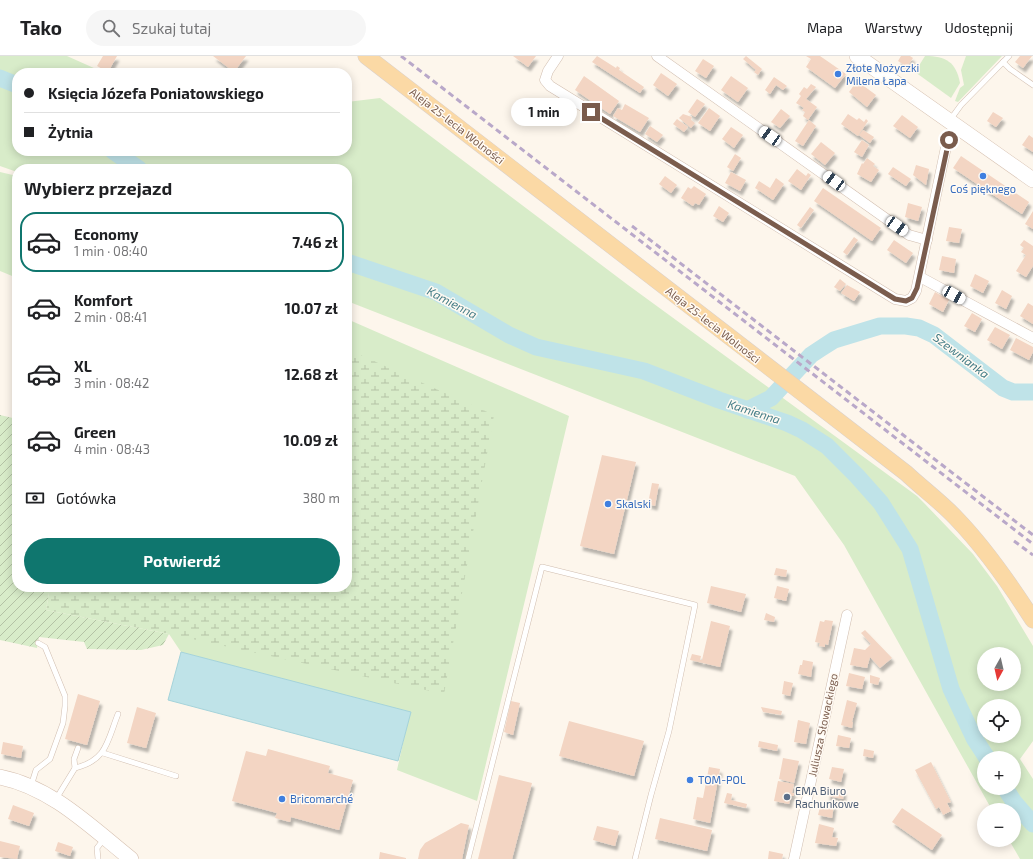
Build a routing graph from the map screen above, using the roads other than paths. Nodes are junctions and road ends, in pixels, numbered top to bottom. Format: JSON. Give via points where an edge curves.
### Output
{"nodes":[{"id":1,"x":366,"y":56,"type":"edge"},
{"id":2,"x":558,"y":56,"type":"edge"},
{"id":3,"x":657,"y":56,"type":"edge"},
{"id":4,"x":857,"y":56,"type":"edge"},
{"id":5,"x":1009,"y":56,"type":"edge"},
{"id":6,"x":1003,"y":62,"type":"junction"},
{"id":7,"x":1033,"y":85,"type":"edge"},
{"id":8,"x":953,"y":124,"type":"junction"},
{"id":9,"x":1033,"y":180,"type":"edge"},
{"id":10,"x":927,"y":240,"type":"junction"},
{"id":11,"x":920,"y":277,"type":"junction"},
{"id":12,"x":1033,"y":338,"type":"edge"},
{"id":13,"x":847,"y":615,"type":"dead end"},
{"id":14,"x":1033,"y":620,"type":"edge"},
{"id":15,"x":38,"y":643,"type":"dead end"},
{"id":16,"x":118,"y":714,"type":"dead end"},
{"id":17,"x":78,"y":748,"type":"dead end"},
{"id":18,"x":103,"y":753,"type":"junction"},
{"id":19,"x":75,"y":768,"type":"junction"},
{"id":20,"x":176,"y":776,"type":"dead end"},
{"id":21,"x":0,"y":777,"type":"edge"},
{"id":22,"x":30,"y":787,"type":"junction"},
{"id":23,"x":55,"y":800,"type":"junction"},
{"id":24,"x":104,"y":838,"type":"junction"},
{"id":25,"x":98,"y":859,"type":"edge"},
{"id":26,"x":131,"y":859,"type":"edge"},
{"id":27,"x":468,"y":859,"type":"edge"},
{"id":28,"x":635,"y":859,"type":"edge"},
{"id":29,"x":794,"y":859,"type":"edge"}],
"edges":[{"from":1,"to":14,"type":"main road","name":"Aleja 25-lecia Wolności","via":[[906,473],[955,517],[983,548]]},
{"from":2,"to":11,"type":"street","via":[[546,74],[545,80],[550,86],[895,299],[906,301],[912,298]]},
{"from":3,"to":10,"type":"street","via":[[909,234]]},
{"from":4,"to":8,"type":"street"},
{"from":5,"to":6,"type":"lane"},
{"from":6,"to":7,"type":"lane","via":[[1010,70]]},
{"from":6,"to":8,"type":"lane","via":[[960,105]]},
{"from":8,"to":9,"type":"street"},
{"from":8,"to":10,"type":"street"},
{"from":10,"to":11,"type":"street"},
{"from":11,"to":12,"type":"street"},
{"from":13,"to":29,"type":"street","name":"Juliusza Słowackiego"},
{"from":15,"to":22,"type":"lane","via":[[45,647],[65,696],[65,706],[63,723],[50,759],[36,770]]},
{"from":16,"to":18,"type":"lane"},
{"from":17,"to":19,"type":"lane","via":[[74,759]]},
{"from":18,"to":19,"type":"lane","via":[[86,765]]},
{"from":18,"to":20,"type":"lane"},
{"from":19,"to":23,"type":"lane"},
{"from":21,"to":22,"type":"street"},
{"from":22,"to":23,"type":"street"},
{"from":23,"to":24,"type":"street"},
{"from":24,"to":25,"type":"lane","via":[[97,848]]},
{"from":24,"to":26,"type":"street"},
{"from":27,"to":28,"type":"lane","via":[[542,567],[695,605],[669,731]]}]}
